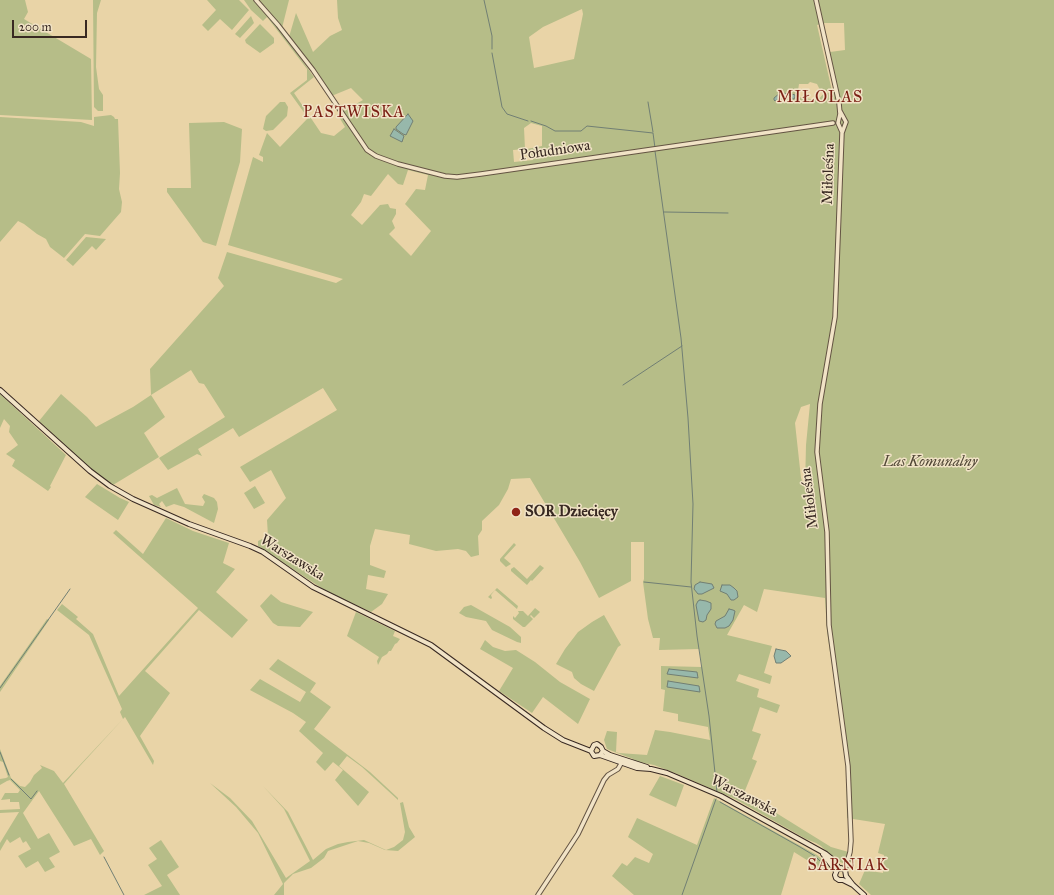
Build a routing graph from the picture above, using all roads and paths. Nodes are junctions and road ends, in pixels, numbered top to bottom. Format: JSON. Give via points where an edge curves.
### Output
{"nodes":[{"id":1,"x":256,"y":0,"type":"edge"},
{"id":2,"x":816,"y":0,"type":"edge"},
{"id":3,"x":840,"y":110,"type":"junction"},
{"id":4,"x":844,"y":118,"type":"junction"},
{"id":5,"x":839,"y":119,"type":"junction"},
{"id":6,"x":833,"y":123,"type":"dead end"},
{"id":7,"x":840,"y":125,"type":"junction"},
{"id":8,"x":844,"y":125,"type":"junction"},
{"id":9,"x":842,"y":133,"type":"junction"},
{"id":10,"x":0,"y":390,"type":"edge"},
{"id":11,"x":591,"y":749,"type":"junction"},
{"id":12,"x":602,"y":753,"type":"junction"},
{"id":13,"x":622,"y":761,"type":"junction"},
{"id":14,"x":841,"y":870,"type":"junction"},
{"id":15,"x":845,"y":878,"type":"junction"},
{"id":16,"x":538,"y":895,"type":"edge"},
{"id":17,"x":864,"y":895,"type":"edge"}],
"edges":[{"from":1,"to":6,"type":"street","name":"Południowa","via":[[313,70],[367,150],[398,164],[445,176],[459,177]]},
{"from":2,"to":3,"type":"street"},
{"from":3,"to":4,"type":"street"},
{"from":3,"to":5,"type":"street"},
{"from":4,"to":5,"type":"street"},
{"from":4,"to":8,"type":"street"},
{"from":5,"to":7,"type":"street"},
{"from":7,"to":8,"type":"street"},
{"from":7,"to":9,"type":"street"},
{"from":8,"to":9,"type":"street"},
{"from":9,"to":14,"type":"street","name":"Miłoleśna","via":[[835,317],[820,404],[817,452],[827,532],[829,625],[848,766],[851,841],[849,859]]},
{"from":10,"to":11,"type":"main road","name":"Warszawska","via":[[90,471],[115,490],[189,524],[263,552],[313,587],[430,645],[562,740]]},
{"from":11,"to":12,"type":"main road","via":[[594,756]]},
{"from":11,"to":12,"type":"main road","via":[[595,745],[602,746]]},
{"from":12,"to":13,"type":"main road","name":"Warszawska"},
{"from":13,"to":14,"type":"main road","name":"Warszawska","via":[[637,768],[672,775],[730,800],[822,852]]},
{"from":13,"to":16,"type":"street","via":[[618,769],[603,781],[578,834]]},
{"from":14,"to":15,"type":"main road"},
{"from":14,"to":15,"type":"main road","name":"Warszawska","via":[[835,875],[836,878]]},
{"from":15,"to":17,"type":"main road"}]}
